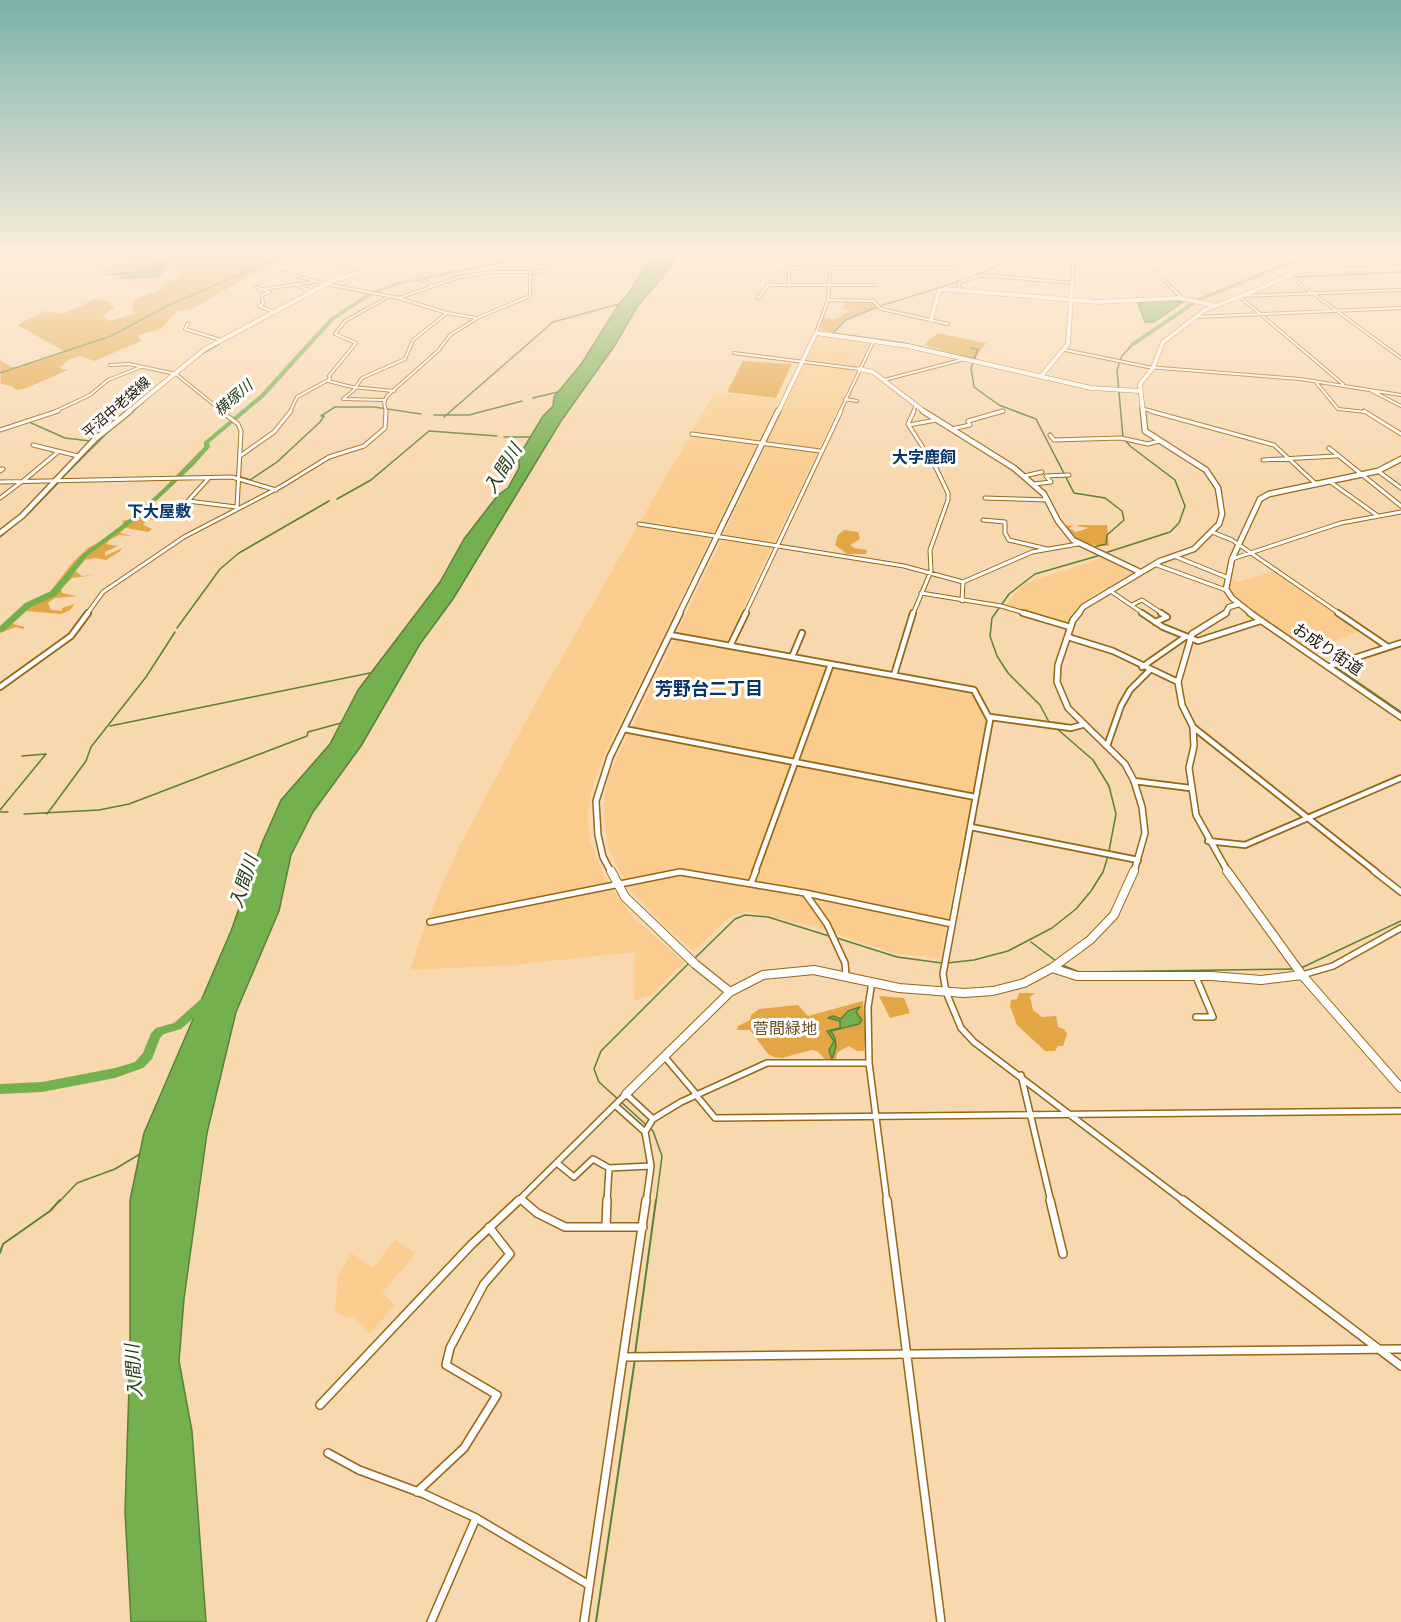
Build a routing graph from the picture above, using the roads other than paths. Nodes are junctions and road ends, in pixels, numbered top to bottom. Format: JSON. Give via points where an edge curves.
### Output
{"nodes":[{"id":1,"x":185,"y":329,"type":"edge"},
{"id":2,"x":242,"y":329,"type":"edge"},
{"id":3,"x":339,"y":329,"type":"edge"},
{"id":4,"x":426,"y":329,"type":"edge"},
{"id":5,"x":461,"y":329,"type":"edge"},
{"id":6,"x":818,"y":329,"type":"edge"},
{"id":7,"x":1070,"y":329,"type":"edge"},
{"id":8,"x":1180,"y":329,"type":"edge"},
{"id":9,"x":1277,"y":329,"type":"edge"},
{"id":10,"x":1362,"y":329,"type":"edge"},
{"id":11,"x":816,"y":333,"type":"junction"},
{"id":12,"x":221,"y":340,"type":"junction"},
{"id":13,"x":874,"y":340,"type":"junction"},
{"id":14,"x":1065,"y":350,"type":"junction"},
{"id":15,"x":734,"y":353,"type":"dead end"},
{"id":16,"x":1401,"y":358,"type":"edge"},
{"id":17,"x":965,"y":359,"type":"junction"},
{"id":18,"x":802,"y":362,"type":"junction"},
{"id":19,"x":110,"y":365,"type":"dead end"},
{"id":20,"x":141,"y":367,"type":"junction"},
{"id":21,"x":1153,"y":368,"type":"junction"},
{"id":22,"x":860,"y":369,"type":"junction"},
{"id":23,"x":174,"y":373,"type":"junction"},
{"id":24,"x":1041,"y":376,"type":"junction"},
{"id":25,"x":884,"y":380,"type":"junction"},
{"id":26,"x":328,"y":381,"type":"junction"},
{"id":27,"x":1316,"y":381,"type":"junction"},
{"id":28,"x":1343,"y":384,"type":"junction"},
{"id":29,"x":357,"y":388,"type":"junction"},
{"id":30,"x":1367,"y":388,"type":"junction"},
{"id":31,"x":394,"y":391,"type":"junction"},
{"id":32,"x":1140,"y":391,"type":"junction"},
{"id":33,"x":1401,"y":395,"type":"edge"},
{"id":34,"x":845,"y":399,"type":"junction"},
{"id":35,"x":385,"y":400,"type":"junction"},
{"id":36,"x":857,"y":401,"type":"dead end"},
{"id":37,"x":916,"y":405,"type":"junction"},
{"id":38,"x":1401,"y":406,"type":"edge"},
{"id":39,"x":1141,"y":408,"type":"junction"},
{"id":40,"x":1003,"y":411,"type":"dead end"},
{"id":41,"x":936,"y":420,"type":"junction"},
{"id":42,"x":909,"y":425,"type":"junction"},
{"id":43,"x":951,"y":429,"type":"junction"},
{"id":44,"x":0,"y":430,"type":"edge"},
{"id":45,"x":692,"y":434,"type":"dead end"},
{"id":46,"x":1401,"y":434,"type":"edge"},
{"id":47,"x":1050,"y":435,"type":"dead end"},
{"id":48,"x":1159,"y":441,"type":"junction"},
{"id":49,"x":762,"y":443,"type":"junction"},
{"id":50,"x":33,"y":444,"type":"dead end"},
{"id":51,"x":1329,"y":448,"type":"dead end"},
{"id":52,"x":820,"y":451,"type":"junction"},
{"id":53,"x":58,"y":452,"type":"junction"},
{"id":54,"x":78,"y":456,"type":"junction"},
{"id":55,"x":240,"y":456,"type":"junction"},
{"id":56,"x":1336,"y":456,"type":"junction"},
{"id":57,"x":1289,"y":458,"type":"junction"},
{"id":58,"x":1401,"y":459,"type":"edge"},
{"id":59,"x":1263,"y":460,"type":"dead end"},
{"id":60,"x":1378,"y":471,"type":"junction"},
{"id":61,"x":1042,"y":472,"type":"dead end"},
{"id":62,"x":1069,"y":475,"type":"dead end"},
{"id":63,"x":1360,"y":475,"type":"junction"},
{"id":64,"x":1024,"y":476,"type":"junction"},
{"id":65,"x":208,"y":478,"type":"junction"},
{"id":66,"x":239,"y":478,"type":"junction"},
{"id":67,"x":1329,"y":481,"type":"junction"},
{"id":68,"x":1393,"y":481,"type":"junction"},
{"id":69,"x":1401,"y":481,"type":"edge"},
{"id":70,"x":0,"y":482,"type":"edge"},
{"id":71,"x":22,"y":482,"type":"junction"},
{"id":72,"x":53,"y":483,"type":"junction"},
{"id":73,"x":1034,"y":484,"type":"junction"},
{"id":74,"x":1316,"y":484,"type":"junction"},
{"id":75,"x":1401,"y":488,"type":"edge"},
{"id":76,"x":276,"y":489,"type":"junction"},
{"id":77,"x":0,"y":498,"type":"edge"},
{"id":78,"x":985,"y":498,"type":"dead end"},
{"id":79,"x":1048,"y":500,"type":"junction"},
{"id":80,"x":1401,"y":506,"type":"edge"},
{"id":81,"x":237,"y":507,"type":"junction"},
{"id":82,"x":1401,"y":512,"type":"edge"},
{"id":83,"x":1378,"y":516,"type":"junction"},
{"id":84,"x":983,"y":520,"type":"dead end"},
{"id":85,"x":639,"y":524,"type":"dead end"},
{"id":86,"x":1212,"y":532,"type":"junction"},
{"id":87,"x":0,"y":533,"type":"edge"},
{"id":88,"x":717,"y":536,"type":"junction"},
{"id":89,"x":1078,"y":544,"type":"junction"},
{"id":90,"x":1239,"y":544,"type":"junction"},
{"id":91,"x":776,"y":545,"type":"junction"},
{"id":92,"x":1047,"y":549,"type":"junction"},
{"id":93,"x":1253,"y":554,"type":"junction"},
{"id":94,"x":1173,"y":556,"type":"junction"},
{"id":95,"x":1232,"y":559,"type":"junction"},
{"id":96,"x":1154,"y":564,"type":"junction"},
{"id":97,"x":1140,"y":572,"type":"junction"},
{"id":98,"x":930,"y":573,"type":"junction"},
{"id":99,"x":1226,"y":577,"type":"junction"},
{"id":100,"x":963,"y":582,"type":"junction"},
{"id":101,"x":1109,"y":590,"type":"junction"},
{"id":102,"x":1226,"y":590,"type":"junction"},
{"id":103,"x":921,"y":594,"type":"junction"},
{"id":104,"x":962,"y":601,"type":"junction"},
{"id":105,"x":1239,"y":604,"type":"junction"},
{"id":106,"x":1132,"y":605,"type":"junction"},
{"id":107,"x":1260,"y":621,"type":"junction"},
{"id":108,"x":1155,"y":622,"type":"junction"},
{"id":109,"x":1070,"y":627,"type":"junction"},
{"id":110,"x":802,"y":633,"type":"dead end"},
{"id":111,"x":670,"y":635,"type":"junction"},
{"id":112,"x":1068,"y":637,"type":"junction"},
{"id":113,"x":1187,"y":637,"type":"junction"},
{"id":114,"x":1401,"y":643,"type":"edge"},
{"id":115,"x":730,"y":646,"type":"junction"},
{"id":116,"x":1388,"y":648,"type":"junction"},
{"id":117,"x":792,"y":657,"type":"junction"},
{"id":118,"x":831,"y":664,"type":"junction"},
{"id":119,"x":1330,"y":666,"type":"junction"},
{"id":120,"x":1142,"y":667,"type":"junction"},
{"id":121,"x":1150,"y":670,"type":"junction"},
{"id":122,"x":894,"y":675,"type":"junction"},
{"id":123,"x":1178,"y":682,"type":"junction"},
{"id":124,"x":0,"y":687,"type":"edge"},
{"id":125,"x":990,"y":717,"type":"junction"},
{"id":126,"x":1401,"y":717,"type":"edge"},
{"id":127,"x":1082,"y":725,"type":"junction"},
{"id":128,"x":1193,"y":727,"type":"junction"},
{"id":129,"x":624,"y":729,"type":"junction"},
{"id":130,"x":1107,"y":746,"type":"junction"},
{"id":131,"x":795,"y":762,"type":"junction"},
{"id":132,"x":1401,"y":778,"type":"edge"},
{"id":133,"x":1134,"y":781,"type":"junction"},
{"id":134,"x":1190,"y":788,"type":"junction"},
{"id":135,"x":975,"y":797,"type":"junction"},
{"id":136,"x":1308,"y":819,"type":"junction"},
{"id":137,"x":971,"y":827,"type":"junction"},
{"id":138,"x":1208,"y":841,"type":"junction"},
{"id":139,"x":1138,"y":860,"type":"junction"},
{"id":140,"x":751,"y":883,"type":"junction"},
{"id":141,"x":617,"y":884,"type":"junction"},
{"id":142,"x":1401,"y":892,"type":"edge"},
{"id":143,"x":805,"y":893,"type":"junction"},
{"id":144,"x":430,"y":922,"type":"dead end"},
{"id":145,"x":952,"y":924,"type":"junction"},
{"id":146,"x":1401,"y":928,"type":"edge"},
{"id":147,"x":1052,"y":968,"type":"junction"},
{"id":148,"x":846,"y":975,"type":"junction"},
{"id":149,"x":1302,"y":975,"type":"junction"},
{"id":150,"x":1196,"y":977,"type":"junction"},
{"id":151,"x":872,"y":982,"type":"junction"},
{"id":152,"x":730,"y":992,"type":"junction"},
{"id":153,"x":946,"y":992,"type":"junction"},
{"id":154,"x":1196,"y":1017,"type":"dead end"},
{"id":155,"x":664,"y":1056,"type":"junction"},
{"id":156,"x":869,"y":1063,"type":"junction"},
{"id":157,"x":1021,"y":1075,"type":"junction"},
{"id":158,"x":1401,"y":1088,"type":"edge"},
{"id":159,"x":626,"y":1094,"type":"junction"},
{"id":160,"x":697,"y":1095,"type":"junction"},
{"id":161,"x":616,"y":1105,"type":"junction"},
{"id":162,"x":1401,"y":1111,"type":"edge"},
{"id":163,"x":1029,"y":1113,"type":"junction"},
{"id":164,"x":1071,"y":1114,"type":"junction"},
{"id":165,"x":875,"y":1115,"type":"junction"},
{"id":166,"x":649,"y":1125,"type":"junction"},
{"id":167,"x":558,"y":1164,"type":"junction"},
{"id":168,"x":651,"y":1166,"type":"junction"},
{"id":169,"x":609,"y":1168,"type":"junction"},
{"id":170,"x":520,"y":1199,"type":"junction"},
{"id":171,"x":606,"y":1226,"type":"junction"},
{"id":172,"x":489,"y":1227,"type":"junction"},
{"id":173,"x":643,"y":1227,"type":"junction"},
{"id":174,"x":1063,"y":1254,"type":"dead end"},
{"id":175,"x":1379,"y":1349,"type":"junction"},
{"id":176,"x":1401,"y":1349,"type":"edge"},
{"id":177,"x":907,"y":1355,"type":"junction"},
{"id":178,"x":624,"y":1357,"type":"junction"},
{"id":179,"x":1401,"y":1366,"type":"edge"},
{"id":180,"x":320,"y":1406,"type":"dead end"},
{"id":181,"x":328,"y":1454,"type":"dead end"},
{"id":182,"x":417,"y":1492,"type":"junction"},
{"id":183,"x":476,"y":1518,"type":"junction"},
{"id":184,"x":589,"y":1585,"type":"junction"},
{"id":185,"x":431,"y":1622,"type":"edge"},
{"id":186,"x":584,"y":1622,"type":"edge"},
{"id":187,"x":941,"y":1622,"type":"edge"}],
"edges":[{"from":1,"to":12,"type":"street"},
{"from":2,"to":12,"type":"street","name":"平沼中老袋線"},
{"from":3,"to":26,"type":"street","via":[[335,334],[356,343]]},
{"from":4,"to":29,"type":"street","via":[[416,337],[405,359],[362,378]]},
{"from":5,"to":31,"type":"street"},
{"from":6,"to":11,"type":"street"},
{"from":7,"to":14,"type":"street"},
{"from":8,"to":21,"type":"street","via":[[1163,342]]},
{"from":9,"to":28,"type":"street"},
{"from":10,"to":16,"type":"street"},
{"from":11,"to":13,"type":"street"},
{"from":11,"to":18,"type":"street"},
{"from":12,"to":23,"type":"street","name":"平沼中老袋線"},
{"from":13,"to":17,"type":"street"},
{"from":13,"to":22,"type":"street"},
{"from":14,"to":21,"type":"street"},
{"from":14,"to":24,"type":"street"},
{"from":15,"to":18,"type":"street"},
{"from":17,"to":24,"type":"street"},
{"from":17,"to":25,"type":"street"},
{"from":18,"to":22,"type":"street"},
{"from":18,"to":49,"type":"street"},
{"from":19,"to":20,"type":"street"},
{"from":20,"to":23,"type":"street"},
{"from":20,"to":44,"type":"street","via":[[108,380],[63,409]]},
{"from":21,"to":27,"type":"street"},
{"from":21,"to":32,"type":"street","via":[[1143,379]]},
{"from":22,"to":25,"type":"street","via":[[870,370]]},
{"from":22,"to":34,"type":"street"},
{"from":23,"to":54,"type":"street","name":"平沼中老袋線"},
{"from":23,"to":55,"type":"street","via":[[238,424]]},
{"from":24,"to":32,"type":"street","via":[[1091,388]]},
{"from":25,"to":37,"type":"street"},
{"from":26,"to":29,"type":"street"},
{"from":26,"to":55,"type":"street","via":[[297,397],[274,432]]},
{"from":27,"to":28,"type":"street"},
{"from":27,"to":46,"type":"street","via":[[1338,409],[1363,410]]},
{"from":28,"to":30,"type":"street"},
{"from":29,"to":31,"type":"street"},
{"from":29,"to":35,"type":"street","via":[[344,400]]},
{"from":30,"to":33,"type":"street"},
{"from":30,"to":38,"type":"street"},
{"from":31,"to":35,"type":"street"},
{"from":32,"to":39,"type":"street"},
{"from":34,"to":36,"type":"street"},
{"from":34,"to":52,"type":"street"},
{"from":35,"to":76,"type":"street","via":[[385,428],[364,446],[329,457]]},
{"from":37,"to":41,"type":"street"},
{"from":37,"to":42,"type":"street"},
{"from":39,"to":48,"type":"street","via":[[1144,429]]},
{"from":39,"to":57,"type":"street","via":[[1271,444]]},
{"from":40,"to":43,"type":"street","via":[[968,421],[969,426]]},
{"from":41,"to":42,"type":"street"},
{"from":41,"to":43,"type":"street"},
{"from":42,"to":98,"type":"street","via":[[948,493],[930,550]]},
{"from":43,"to":64,"type":"street","via":[[1008,462]]},
{"from":45,"to":49,"type":"street"},
{"from":47,"to":48,"type":"street","via":[[1053,440],[1121,438],[1148,444]]},
{"from":48,"to":86,"type":"street","via":[[1199,464],[1216,482],[1222,514]]},
{"from":49,"to":52,"type":"street"},
{"from":49,"to":88,"type":"street"},
{"from":50,"to":53,"type":"street"},
{"from":51,"to":56,"type":"street"},
{"from":52,"to":91,"type":"street"},
{"from":53,"to":54,"type":"street"},
{"from":53,"to":71,"type":"street"},
{"from":54,"to":72,"type":"street","name":"平沼中老袋線"},
{"from":55,"to":66,"type":"street"},
{"from":56,"to":57,"type":"street"},
{"from":56,"to":63,"type":"street"},
{"from":57,"to":59,"type":"street"},
{"from":57,"to":74,"type":"street"},
{"from":58,"to":60,"type":"street"},
{"from":60,"to":63,"type":"street"},
{"from":60,"to":68,"type":"street"},
{"from":61,"to":64,"type":"street"},
{"from":62,"to":73,"type":"street","via":[[1046,476],[1051,482]]},
{"from":63,"to":67,"type":"street"},
{"from":63,"to":80,"type":"street"},
{"from":64,"to":73,"type":"street"},
{"from":65,"to":66,"type":"street"},
{"from":65,"to":72,"type":"street"},
{"from":65,"to":81,"type":"street","via":[[188,501]]},
{"from":66,"to":76,"type":"street"},
{"from":66,"to":81,"type":"street"},
{"from":67,"to":74,"type":"street"},
{"from":67,"to":83,"type":"street"},
{"from":68,"to":69,"type":"street"},
{"from":68,"to":75,"type":"street"},
{"from":70,"to":71,"type":"street"},
{"from":71,"to":72,"type":"street"},
{"from":71,"to":77,"type":"street"},
{"from":72,"to":87,"type":"street","name":"平沼中老袋線"},
{"from":73,"to":79,"type":"street"},
{"from":74,"to":90,"type":"street","via":[[1260,499]]},
{"from":76,"to":81,"type":"street"},
{"from":78,"to":79,"type":"street"},
{"from":79,"to":89,"type":"street","via":[[1064,531]]},
{"from":81,"to":124,"type":"street","via":[[188,534],[111,586],[98,597],[71,636]]},
{"from":82,"to":83,"type":"street"},
{"from":83,"to":93,"type":"street","via":[[1341,523]]},
{"from":84,"to":92,"type":"street","via":[[1005,522],[1010,540]]},
{"from":85,"to":88,"type":"street"},
{"from":86,"to":90,"type":"street"},
{"from":86,"to":94,"type":"street","via":[[1194,549]]},
{"from":88,"to":91,"type":"street"},
{"from":88,"to":111,"type":"street"},
{"from":89,"to":92,"type":"street"},
{"from":89,"to":97,"type":"street"},
{"from":90,"to":93,"type":"street"},
{"from":90,"to":95,"type":"street"},
{"from":91,"to":98,"type":"street"},
{"from":91,"to":115,"type":"street"},
{"from":92,"to":100,"type":"street"},
{"from":93,"to":95,"type":"street"},
{"from":93,"to":116,"type":"street"},
{"from":94,"to":96,"type":"street"},
{"from":94,"to":99,"type":"street"},
{"from":95,"to":99,"type":"street"},
{"from":96,"to":97,"type":"street"},
{"from":96,"to":102,"type":"street"},
{"from":97,"to":101,"type":"street"},
{"from":98,"to":100,"type":"street"},
{"from":98,"to":103,"type":"street"},
{"from":99,"to":102,"type":"street"},
{"from":100,"to":104,"type":"street"},
{"from":101,"to":106,"type":"street"},
{"from":101,"to":109,"type":"street","via":[[1083,607]]},
{"from":102,"to":105,"type":"street","name":"お成り街道"},
{"from":103,"to":104,"type":"street"},
{"from":103,"to":122,"type":"street"},
{"from":104,"to":109,"type":"street","via":[[1014,609]]},
{"from":105,"to":107,"type":"street","name":"お成り街道"},
{"from":105,"to":113,"type":"street"},
{"from":106,"to":108,"type":"street"},
{"from":106,"to":108,"type":"street","via":[[1142,600],[1167,617]]},
{"from":107,"to":113,"type":"street","via":[[1202,640]]},
{"from":107,"to":119,"type":"street","name":"お成り街道"},
{"from":108,"to":113,"type":"street"},
{"from":109,"to":112,"type":"street"},
{"from":110,"to":117,"type":"street"},
{"from":111,"to":115,"type":"street"},
{"from":111,"to":129,"type":"street"},
{"from":112,"to":120,"type":"street","via":[[1113,651]]},
{"from":112,"to":127,"type":"street","via":[[1056,670],[1057,682],[1068,708]]},
{"from":113,"to":120,"type":"street"},
{"from":113,"to":123,"type":"street"},
{"from":114,"to":116,"type":"street"},
{"from":115,"to":117,"type":"street"},
{"from":116,"to":119,"type":"street"},
{"from":117,"to":118,"type":"street"},
{"from":118,"to":122,"type":"street"},
{"from":118,"to":131,"type":"street"},
{"from":119,"to":126,"type":"street","name":"お成り街道"},
{"from":120,"to":121,"type":"street"},
{"from":121,"to":123,"type":"street"},
{"from":121,"to":130,"type":"street","via":[[1130,690]]},
{"from":122,"to":125,"type":"street","via":[[974,690]]},
{"from":123,"to":128,"type":"street","via":[[1182,705]]},
{"from":125,"to":127,"type":"street","via":[[1069,728]]},
{"from":125,"to":135,"type":"street"},
{"from":127,"to":130,"type":"street"},
{"from":128,"to":134,"type":"street"},
{"from":128,"to":136,"type":"street"},
{"from":129,"to":131,"type":"street"},
{"from":129,"to":141,"type":"street","via":[[602,776],[596,801],[603,857]]},
{"from":130,"to":133,"type":"street","via":[[1125,764]]},
{"from":131,"to":135,"type":"street"},
{"from":131,"to":140,"type":"street"},
{"from":132,"to":136,"type":"street"},
{"from":133,"to":134,"type":"street"},
{"from":133,"to":139,"type":"street","via":[[1145,825]]},
{"from":134,"to":138,"type":"street","via":[[1199,824]]},
{"from":135,"to":137,"type":"street"},
{"from":136,"to":138,"type":"street","via":[[1245,845]]},
{"from":136,"to":142,"type":"street"},
{"from":137,"to":139,"type":"street"},
{"from":137,"to":145,"type":"street"},
{"from":138,"to":149,"type":"street"},
{"from":139,"to":147,"type":"street","via":[[1114,915],[1090,940]]},
{"from":140,"to":141,"type":"street","via":[[680,872]]},
{"from":140,"to":143,"type":"street"},
{"from":141,"to":144,"type":"street"},
{"from":141,"to":152,"type":"street","via":[[644,916]]},
{"from":143,"to":145,"type":"street"},
{"from":143,"to":148,"type":"street","via":[[827,924],[845,963]]},
{"from":145,"to":153,"type":"street","via":[[943,974]]},
{"from":146,"to":149,"type":"street","via":[[1333,966]]},
{"from":147,"to":150,"type":"street","via":[[1077,976]]},
{"from":147,"to":153,"type":"street","via":[[1004,990]]},
{"from":148,"to":151,"type":"street"},
{"from":148,"to":152,"type":"street","via":[[804,969],[771,972]]},
{"from":149,"to":150,"type":"street","via":[[1261,980]]},
{"from":149,"to":158,"type":"street"},
{"from":150,"to":154,"type":"street","via":[[1213,1017]]},
{"from":151,"to":153,"type":"street"},
{"from":151,"to":156,"type":"street","via":[[868,1007]]},
{"from":152,"to":155,"type":"street"},
{"from":153,"to":157,"type":"street","via":[[966,1035]]},
{"from":155,"to":159,"type":"street"},
{"from":155,"to":160,"type":"street"},
{"from":156,"to":160,"type":"street","via":[[767,1063]]},
{"from":156,"to":165,"type":"street"},
{"from":157,"to":163,"type":"street"},
{"from":157,"to":164,"type":"street"},
{"from":159,"to":161,"type":"street"},
{"from":159,"to":166,"type":"street"},
{"from":160,"to":165,"type":"street","via":[[716,1118]]},
{"from":160,"to":166,"type":"street"},
{"from":161,"to":166,"type":"street"},
{"from":161,"to":167,"type":"street"},
{"from":162,"to":164,"type":"street"},
{"from":163,"to":164,"type":"street"},
{"from":163,"to":165,"type":"street"},
{"from":163,"to":174,"type":"street"},
{"from":164,"to":175,"type":"street"},
{"from":165,"to":177,"type":"street"},
{"from":166,"to":168,"type":"street"},
{"from":167,"to":169,"type":"street","via":[[574,1177],[593,1159]]},
{"from":167,"to":170,"type":"street"},
{"from":168,"to":169,"type":"street"},
{"from":168,"to":173,"type":"street"},
{"from":169,"to":171,"type":"street"},
{"from":170,"to":171,"type":"street","via":[[559,1226]]},
{"from":170,"to":172,"type":"street"},
{"from":171,"to":173,"type":"street"},
{"from":172,"to":180,"type":"street"},
{"from":172,"to":182,"type":"street","via":[[510,1254],[484,1284],[450,1348],[446,1365],[497,1395],[464,1448]]},
{"from":173,"to":178,"type":"street"},
{"from":175,"to":176,"type":"street"},
{"from":175,"to":177,"type":"street"},
{"from":175,"to":179,"type":"street"},
{"from":177,"to":178,"type":"street"},
{"from":177,"to":187,"type":"street"},
{"from":178,"to":184,"type":"street"},
{"from":181,"to":182,"type":"street"},
{"from":182,"to":183,"type":"street"},
{"from":183,"to":184,"type":"street"},
{"from":183,"to":185,"type":"street"},
{"from":184,"to":186,"type":"street"}]}
